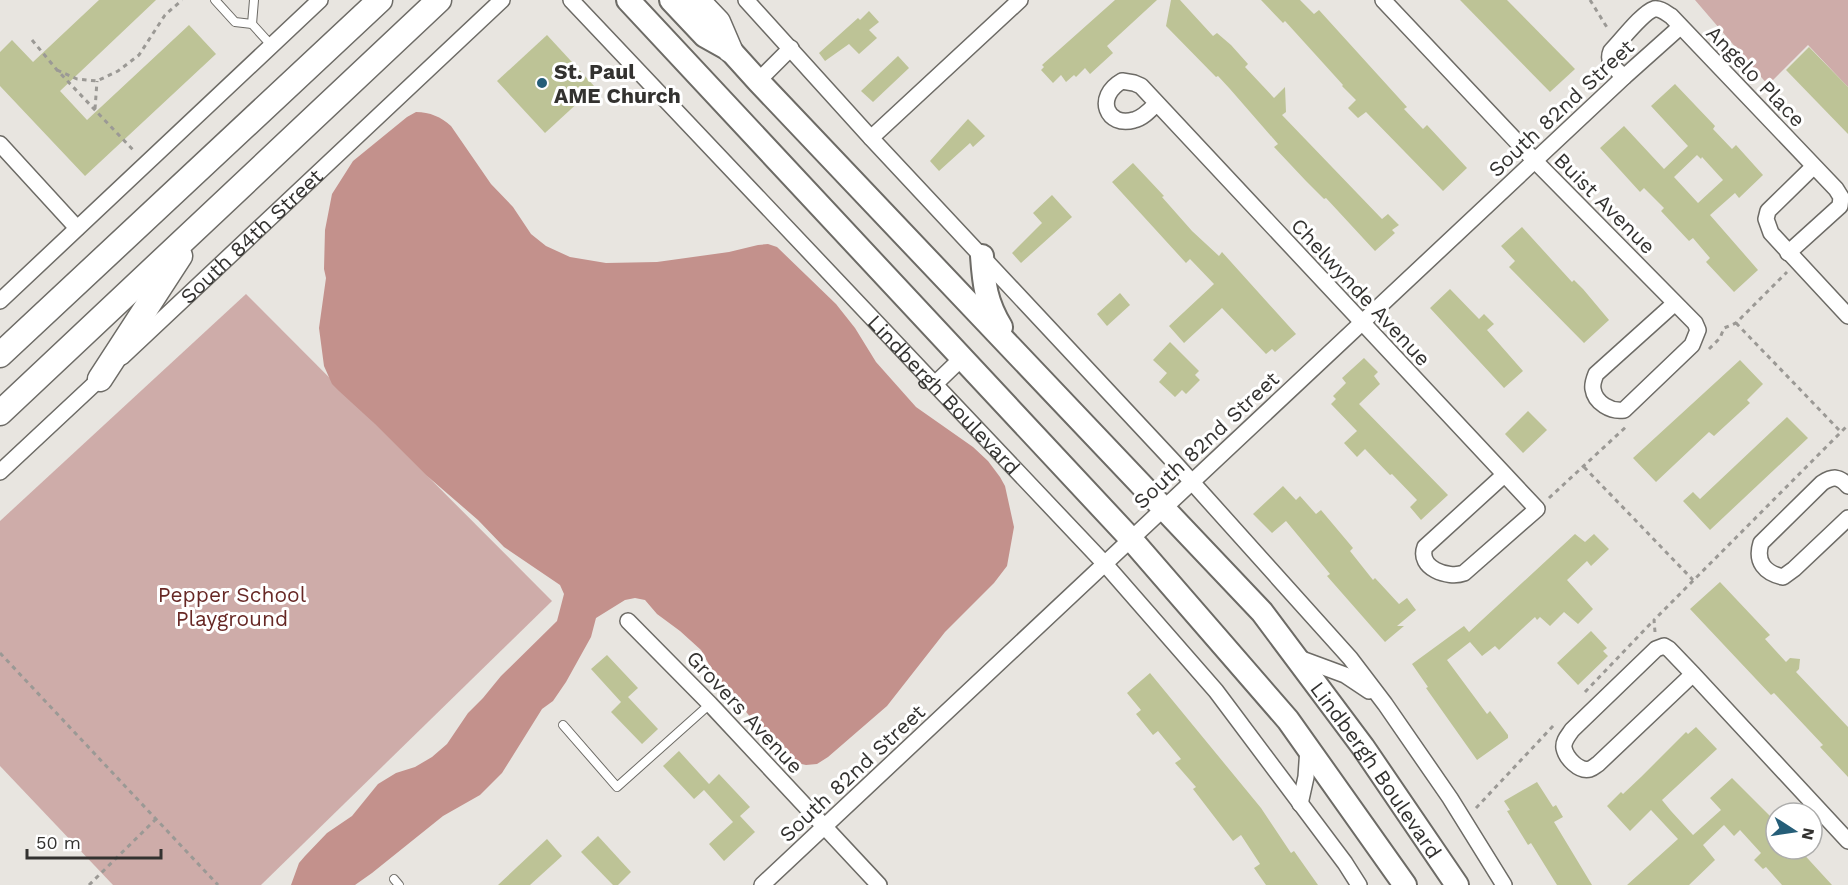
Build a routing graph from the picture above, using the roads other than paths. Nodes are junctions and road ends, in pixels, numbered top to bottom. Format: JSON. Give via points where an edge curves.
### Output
{"nodes":[{"id":1,"x":215,"y":0,"type":"edge"},
{"id":2,"x":254,"y":0,"type":"edge"},
{"id":3,"x":320,"y":0,"type":"edge"},
{"id":4,"x":380,"y":0,"type":"edge"},
{"id":5,"x":439,"y":0,"type":"edge"},
{"id":6,"x":502,"y":0,"type":"edge"},
{"id":7,"x":571,"y":0,"type":"edge"},
{"id":8,"x":628,"y":0,"type":"edge"},
{"id":9,"x":671,"y":0,"type":"edge"},
{"id":10,"x":697,"y":0,"type":"edge"},
{"id":11,"x":746,"y":0,"type":"edge"},
{"id":12,"x":1020,"y":0,"type":"edge"},
{"id":13,"x":1383,"y":0,"type":"edge"},
{"id":14,"x":252,"y":24,"type":"junction"},
{"id":15,"x":1680,"y":27,"type":"junction"},
{"id":16,"x":272,"y":46,"type":"junction"},
{"id":17,"x":791,"y":48,"type":"junction"},
{"id":18,"x":730,"y":50,"type":"junction"},
{"id":19,"x":1624,"y":77,"type":"junction"},
{"id":20,"x":758,"y":81,"type":"junction"},
{"id":21,"x":1156,"y":103,"type":"dead end"},
{"id":22,"x":872,"y":138,"type":"junction"},
{"id":23,"x":0,"y":144,"type":"edge"},
{"id":24,"x":1535,"y":161,"type":"junction"},
{"id":25,"x":1813,"y":167,"type":"junction"},
{"id":26,"x":202,"y":222,"type":"junction"},
{"id":27,"x":77,"y":228,"type":"junction"},
{"id":28,"x":1788,"y":253,"type":"junction"},
{"id":29,"x":982,"y":256,"type":"junction"},
{"id":30,"x":0,"y":301,"type":"edge"},
{"id":31,"x":1675,"y":303,"type":"junction"},
{"id":32,"x":1848,"y":316,"type":"edge"},
{"id":33,"x":1362,"y":324,"type":"junction"},
{"id":34,"x":0,"y":355,"type":"edge"},
{"id":35,"x":1018,"y":357,"type":"junction"},
{"id":36,"x":962,"y":358,"type":"junction"},
{"id":37,"x":99,"y":379,"type":"junction"},
{"id":38,"x":935,"y":384,"type":"junction"},
{"id":39,"x":0,"y":413,"type":"edge"},
{"id":40,"x":0,"y":472,"type":"edge"},
{"id":41,"x":1504,"y":475,"type":"junction"},
{"id":42,"x":1192,"y":482,"type":"junction"},
{"id":43,"x":1848,"y":486,"type":"edge"},
{"id":44,"x":1162,"y":510,"type":"junction"},
{"id":45,"x":1848,"y":518,"type":"edge"},
{"id":46,"x":1131,"y":539,"type":"junction"},
{"id":47,"x":1105,"y":564,"type":"junction"},
{"id":48,"x":628,"y":621,"type":"dead end"},
{"id":49,"x":1295,"y":656,"type":"junction"},
{"id":50,"x":1693,"y":674,"type":"junction"},
{"id":51,"x":710,"y":704,"type":"junction"},
{"id":52,"x":1385,"y":704,"type":"junction"},
{"id":53,"x":563,"y":725,"type":"dead end"},
{"id":54,"x":1308,"y":748,"type":"junction"},
{"id":55,"x":1300,"y":804,"type":"junction"},
{"id":56,"x":825,"y":827,"type":"junction"},
{"id":57,"x":1848,"y":841,"type":"edge"},
{"id":58,"x":762,"y":885,"type":"edge"},
{"id":59,"x":879,"y":885,"type":"edge"},
{"id":60,"x":1359,"y":885,"type":"edge"},
{"id":61,"x":1405,"y":885,"type":"edge"},
{"id":62,"x":1456,"y":885,"type":"edge"},
{"id":63,"x":1504,"y":885,"type":"edge"}],
"edges":[{"from":1,"to":14,"type":"lane","via":[[235,22]]},
{"from":2,"to":14,"type":"lane"},
{"from":3,"to":16,"type":"street"},
{"from":4,"to":34,"type":"main road"},
{"from":5,"to":26,"type":"main road","name":"South 84th Street"},
{"from":6,"to":37,"type":"street","name":"South 84th Street"},
{"from":7,"to":38,"type":"street","name":"Lindbergh Boulevard"},
{"from":8,"to":36,"type":"main road","name":"Lindbergh Boulevard"},
{"from":9,"to":18,"type":"main road","name":"Lindbergh Boulevard","via":[[705,36]]},
{"from":10,"to":18,"type":"main road","via":[[718,22]]},
{"from":11,"to":17,"type":"street","name":"Lindbergh Boulevard"},
{"from":12,"to":22,"type":"street"},
{"from":13,"to":24,"type":"street","name":"Buist Avenue"},
{"from":14,"to":16,"type":"lane"},
{"from":15,"to":19,"type":"street","name":"South 82nd Street"},
{"from":15,"to":19,"type":"street","name":"Angelo Place","via":[[1662,10],[1654,9],[1646,15],[1609,56],[1613,67]]},
{"from":15,"to":25,"type":"street","name":"Angelo Place"},
{"from":16,"to":27,"type":"street"},
{"from":17,"to":20,"type":"street"},
{"from":17,"to":22,"type":"street","name":"Lindbergh Boulevard"},
{"from":18,"to":20,"type":"main road","name":"Lindbergh Boulevard"},
{"from":19,"to":24,"type":"street","name":"South 82nd Street"},
{"from":20,"to":35,"type":"main road","name":"Lindbergh Boulevard"},
{"from":21,"to":33,"type":"street","name":"Chelwynde Avenue"},
{"from":22,"to":29,"type":"street","name":"Lindbergh Boulevard"},
{"from":23,"to":27,"type":"street"},
{"from":24,"to":31,"type":"street","name":"Buist Avenue"},
{"from":24,"to":33,"type":"street","name":"South 82nd Street"},
{"from":25,"to":28,"type":"street","via":[[1768,211],[1766,219],[1771,233]]},
{"from":25,"to":28,"type":"street","name":"Angelo Place","via":[[1841,197],[1840,206]]},
{"from":26,"to":37,"type":"main road"},
{"from":26,"to":39,"type":"main road","name":"South 84th Street"},
{"from":27,"to":30,"type":"street"},
{"from":28,"to":32,"type":"street"},
{"from":29,"to":35,"type":"main road","via":[[990,309]]},
{"from":29,"to":42,"type":"street","name":"Lindbergh Boulevard"},
{"from":31,"to":31,"type":"street","name":"Buist Avenue","via":[[1596,374],[1593,393],[1609,409],[1624,410],[1692,345],[1698,330]]},
{"from":33,"to":41,"type":"street","name":"Chelwynde Avenue"},
{"from":33,"to":42,"type":"street","name":"South 82nd Street"},
{"from":35,"to":44,"type":"main road","name":"Lindbergh Boulevard"},
{"from":36,"to":38,"type":"street"},
{"from":36,"to":46,"type":"main road","name":"Lindbergh Boulevard"},
{"from":37,"to":40,"type":"street","name":"South 84th Street"},
{"from":38,"to":47,"type":"street","name":"Lindbergh Boulevard"},
{"from":41,"to":41,"type":"street","name":"Chelwynde Avenue","via":[[1425,547],[1423,554],[1432,567],[1442,574],[1464,573],[1537,509]]},
{"from":42,"to":44,"type":"street","name":"South 82nd Street"},
{"from":42,"to":52,"type":"street","name":"Lindbergh Boulevard","via":[[1350,658]]},
{"from":43,"to":45,"type":"street","via":[[1834,477],[1822,483],[1761,543],[1759,560],[1764,569],[1783,577]]},
{"from":44,"to":46,"type":"street","name":"South 82nd Street"},
{"from":44,"to":49,"type":"main road","name":"Lindbergh Boulevard","via":[[1262,612]]},
{"from":46,"to":47,"type":"street","name":"South 82nd Street"},
{"from":46,"to":54,"type":"main road","name":"Lindbergh Boulevard"},
{"from":47,"to":55,"type":"street","name":"Lindbergh Boulevard","via":[[1216,691]]},
{"from":47,"to":56,"type":"street","name":"South 82nd Street"},
{"from":48,"to":51,"type":"street","name":"Grovers Avenue"},
{"from":49,"to":52,"type":"street","name":"Lindbergh Boulevard","via":[[1344,675]]},
{"from":49,"to":62,"type":"main road","name":"Lindbergh Boulevard","via":[[1363,747]]},
{"from":50,"to":50,"type":"street","via":[[1669,649],[1656,649],[1572,730],[1565,741],[1566,755],[1581,768],[1598,764]]},
{"from":50,"to":57,"type":"street"},
{"from":51,"to":53,"type":"lane","via":[[617,787]]},
{"from":51,"to":56,"type":"street","name":"Grovers Avenue"},
{"from":52,"to":63,"type":"street","name":"Lindbergh Boulevard"},
{"from":54,"to":55,"type":"street","name":"Lindbergh Boulevard"},
{"from":54,"to":61,"type":"main road","name":"Lindbergh Boulevard"},
{"from":55,"to":60,"type":"street","name":"Lindbergh Boulevard"},
{"from":56,"to":58,"type":"street","name":"South 82nd Street"},
{"from":56,"to":59,"type":"street","name":"Grovers Avenue"}]}
